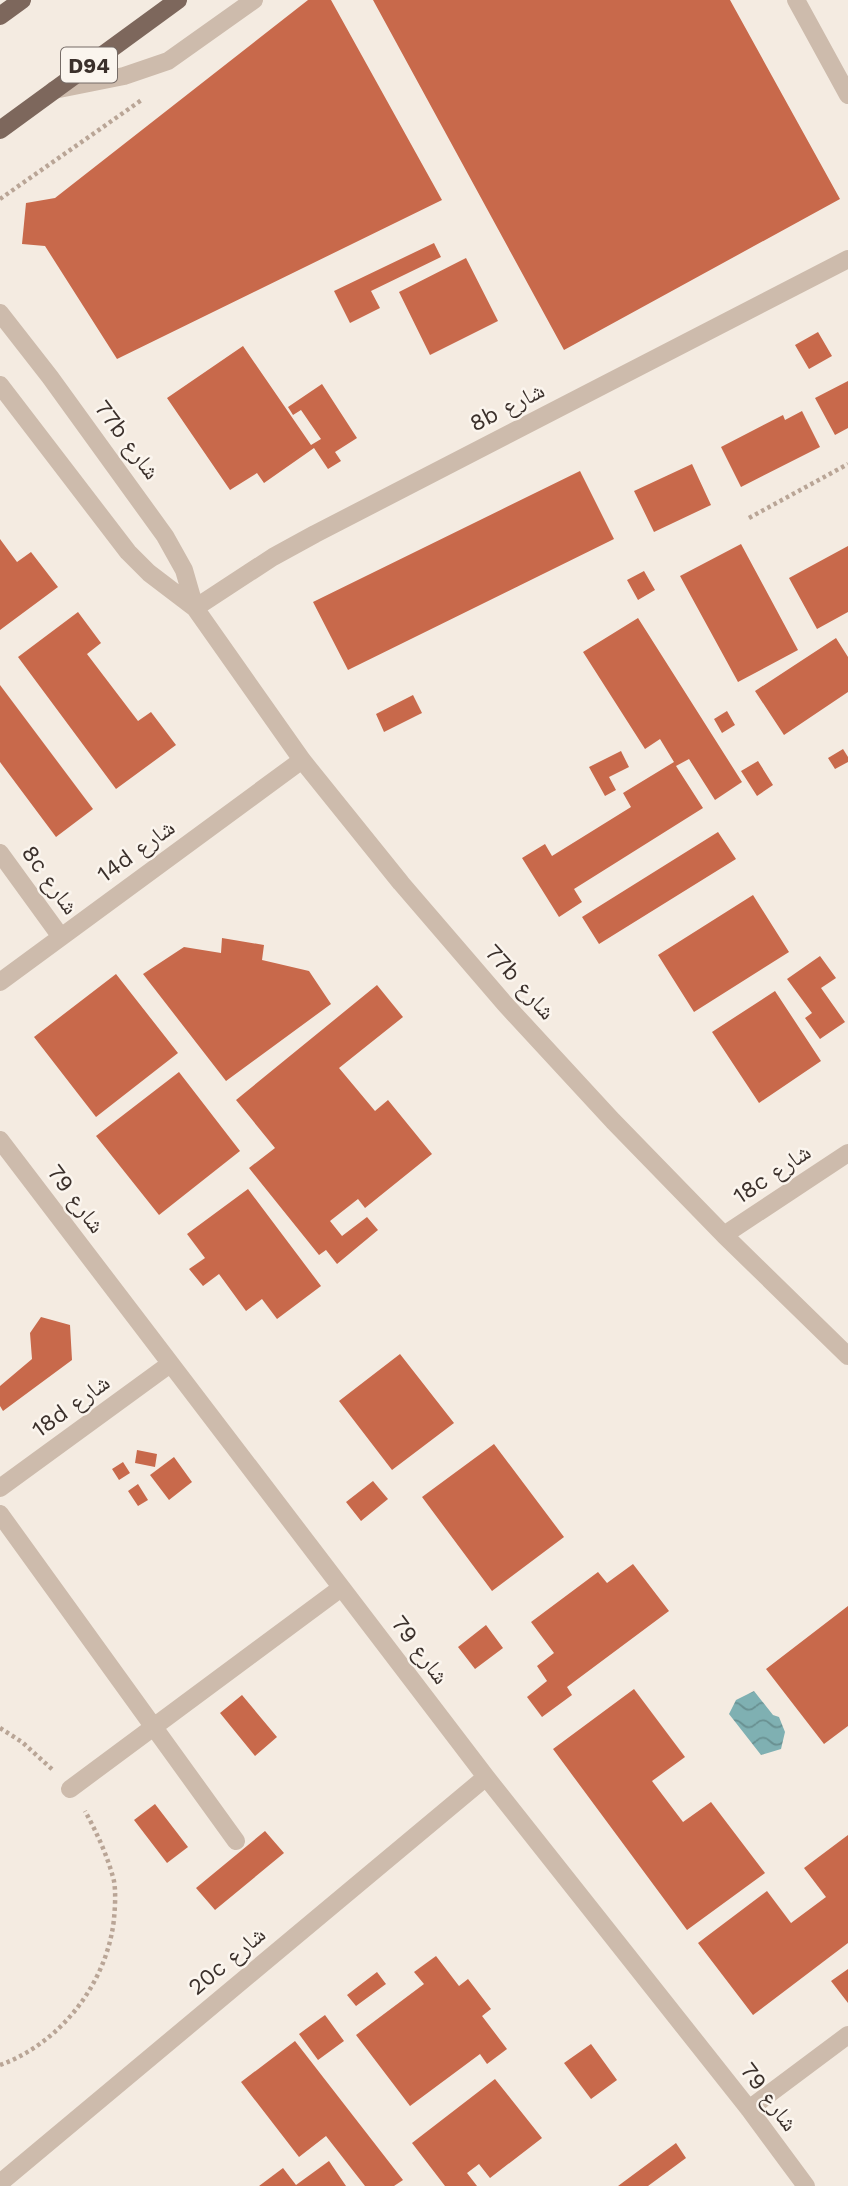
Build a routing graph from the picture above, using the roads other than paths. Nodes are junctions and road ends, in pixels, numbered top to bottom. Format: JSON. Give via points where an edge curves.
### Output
{"nodes":[{"id":1,"x":22,"y":0,"type":"edge"},
{"id":2,"x":178,"y":0,"type":"edge"},
{"id":3,"x":254,"y":0,"type":"edge"},
{"id":4,"x":796,"y":0,"type":"edge"},
{"id":5,"x":0,"y":3,"type":"edge"},
{"id":6,"x":0,"y":16,"type":"edge"},
{"id":7,"x":54,"y":90,"type":"junction"},
{"id":8,"x":848,"y":95,"type":"edge"},
{"id":9,"x":1,"y":131,"type":"edge"},
{"id":10,"x":848,"y":259,"type":"edge"},
{"id":11,"x":0,"y":313,"type":"edge"},
{"id":12,"x":0,"y":385,"type":"edge"},
{"id":13,"x":195,"y":608,"type":"junction"},
{"id":14,"x":302,"y":760,"type":"junction"},
{"id":15,"x":0,"y":853,"type":"edge"},
{"id":16,"x":61,"y":937,"type":"junction"},
{"id":17,"x":0,"y":982,"type":"edge"},
{"id":18,"x":0,"y":1140,"type":"edge"},
{"id":19,"x":848,"y":1153,"type":"edge"},
{"id":20,"x":724,"y":1235,"type":"junction"},
{"id":21,"x":848,"y":1356,"type":"edge"},
{"id":22,"x":170,"y":1364,"type":"junction"},
{"id":23,"x":0,"y":1488,"type":"edge"},
{"id":24,"x":0,"y":1514,"type":"edge"},
{"id":25,"x":341,"y":1588,"type":"junction"},
{"id":26,"x":153,"y":1727,"type":"junction"},
{"id":27,"x":486,"y":1777,"type":"junction"},
{"id":28,"x":70,"y":1789,"type":"dead end"},
{"id":29,"x":236,"y":1841,"type":"dead end"},
{"id":30,"x":848,"y":2035,"type":"edge"},
{"id":31,"x":749,"y":2109,"type":"junction"},
{"id":32,"x":0,"y":2183,"type":"edge"},
{"id":33,"x":806,"y":2186,"type":"edge"}],
"edges":[{"from":1,"to":5,"type":"street"},
{"from":1,"to":6,"type":"main road"},
{"from":2,"to":7,"type":"main road","number":"D94"},
{"from":3,"to":7,"type":"street","via":[[161,64]]},
{"from":4,"to":8,"type":"street"},
{"from":7,"to":9,"type":"main road","number":"D94"},
{"from":10,"to":13,"type":"street","name":"8b شارع","via":[[294,545]]},
{"from":11,"to":13,"type":"street","name":"77b شارع","via":[[166,536],[184,570]]},
{"from":12,"to":13,"type":"street","name":"77b شارع","via":[[128,552]]},
{"from":13,"to":14,"type":"street","name":"77b شارع"},
{"from":14,"to":16,"type":"street","name":"14d شارع"},
{"from":14,"to":20,"type":"street","name":"77b شارع","via":[[505,1004]]},
{"from":15,"to":16,"type":"street","name":"8c شارع"},
{"from":16,"to":17,"type":"street","name":"14d شارع"},
{"from":18,"to":22,"type":"street","name":"شارع 79"},
{"from":19,"to":20,"type":"street","name":"18c شارع"},
{"from":20,"to":21,"type":"street","name":"77b شارع"},
{"from":22,"to":23,"type":"street","name":"18d شارع"},
{"from":22,"to":25,"type":"street","name":"شارع 79"},
{"from":24,"to":26,"type":"street"},
{"from":25,"to":26,"type":"street"},
{"from":25,"to":27,"type":"street","name":"شارع 79"},
{"from":26,"to":28,"type":"street"},
{"from":26,"to":29,"type":"street"},
{"from":27,"to":31,"type":"street","name":"شارع 79"},
{"from":27,"to":32,"type":"street","name":"20c شارع"},
{"from":30,"to":31,"type":"street"},
{"from":31,"to":33,"type":"street","name":"شارع 79"}]}
